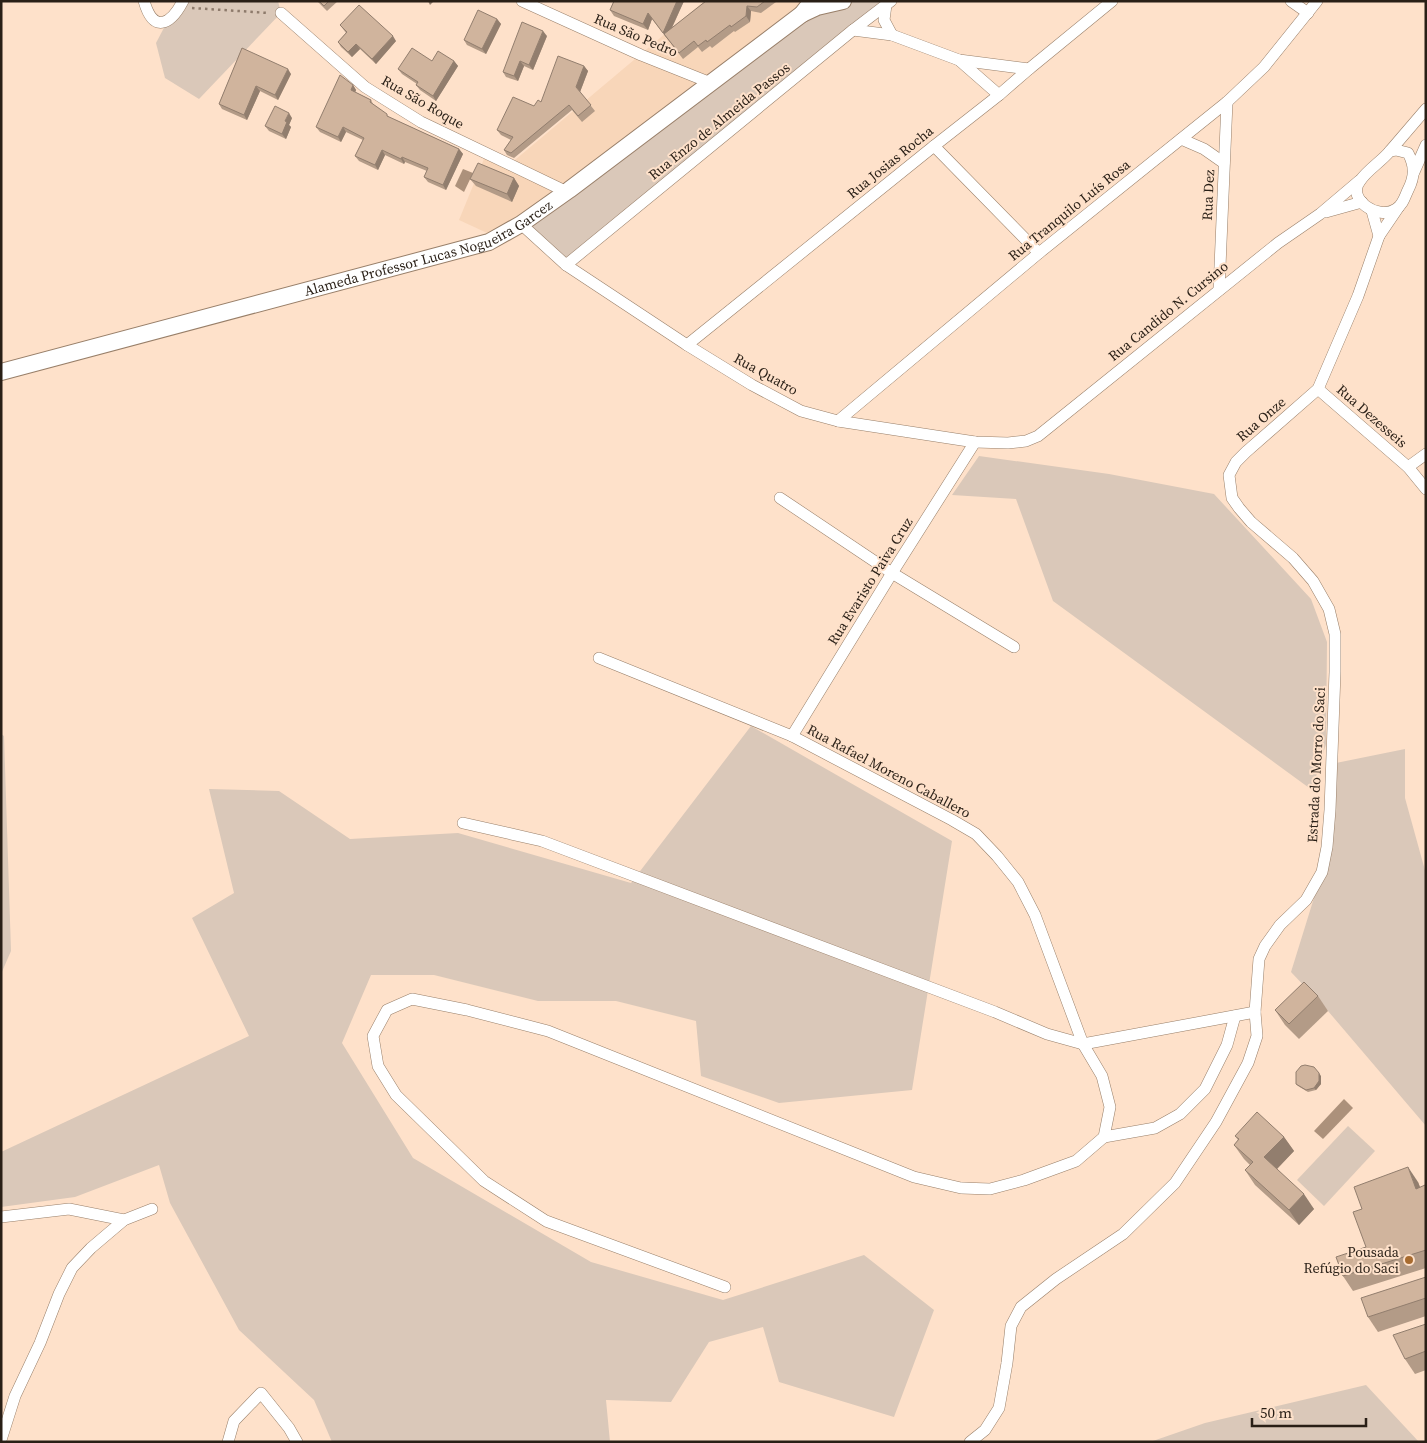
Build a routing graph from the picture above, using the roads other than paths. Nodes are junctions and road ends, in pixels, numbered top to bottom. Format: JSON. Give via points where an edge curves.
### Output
{"nodes":[{"id":1,"x":144,"y":1,"type":"edge"},
{"id":2,"x":522,"y":1,"type":"edge"},
{"id":3,"x":1112,"y":1,"type":"edge"},
{"id":4,"x":1291,"y":1,"type":"edge"},
{"id":5,"x":1317,"y":1,"type":"edge"},
{"id":6,"x":837,"y":2,"type":"edge"},
{"id":7,"x":888,"y":3,"type":"edge"},
{"id":8,"x":181,"y":4,"type":"edge"},
{"id":9,"x":807,"y":7,"type":"edge"},
{"id":10,"x":1308,"y":12,"type":"junction"},
{"id":11,"x":281,"y":13,"type":"road end"},
{"id":12,"x":853,"y":30,"type":"junction"},
{"id":13,"x":892,"y":35,"type":"junction"},
{"id":14,"x":959,"y":60,"type":"junction"},
{"id":15,"x":1029,"y":69,"type":"junction"},
{"id":16,"x":711,"y":82,"type":"junction"},
{"id":17,"x":999,"y":95,"type":"junction"},
{"id":18,"x":1227,"y":102,"type":"junction"},
{"id":19,"x":1426,"y":109,"type":"edge"},
{"id":20,"x":1181,"y":140,"type":"junction"},
{"id":21,"x":1426,"y":145,"type":"edge"},
{"id":22,"x":934,"y":146,"type":"junction"},
{"id":23,"x":1390,"y":151,"type":"junction"},
{"id":24,"x":1224,"y":163,"type":"junction"},
{"id":25,"x":1414,"y":172,"type":"junction"},
{"id":26,"x":1359,"y":181,"type":"junction"},
{"id":27,"x":567,"y":192,"type":"junction"},
{"id":28,"x":1362,"y":202,"type":"junction"},
{"id":29,"x":1398,"y":208,"type":"junction"},
{"id":30,"x":1372,"y":210,"type":"junction"},
{"id":31,"x":1320,"y":214,"type":"junction"},
{"id":32,"x":520,"y":224,"type":"junction"},
{"id":33,"x":1379,"y":236,"type":"junction"},
{"id":34,"x":1039,"y":253,"type":"junction"},
{"id":35,"x":566,"y":265,"type":"junction"},
{"id":36,"x":1219,"y":290,"type":"junction"},
{"id":37,"x":687,"y":344,"type":"junction"},
{"id":38,"x":1,"y":372,"type":"edge"},
{"id":39,"x":1318,"y":389,"type":"junction"},
{"id":40,"x":838,"y":421,"type":"junction"},
{"id":41,"x":1038,"y":436,"type":"joint"},
{"id":42,"x":975,"y":442,"type":"junction"},
{"id":43,"x":1426,"y":454,"type":"edge"},
{"id":44,"x":1408,"y":467,"type":"junction"},
{"id":45,"x":1229,"y":475,"type":"joint"},
{"id":46,"x":1426,"y":488,"type":"edge"},
{"id":47,"x":780,"y":498,"type":"dead end"},
{"id":48,"x":892,"y":573,"type":"junction"},
{"id":49,"x":1014,"y":648,"type":"dead end"},
{"id":50,"x":599,"y":658,"type":"dead end"},
{"id":51,"x":792,"y":736,"type":"junction"},
{"id":52,"x":462,"y":823,"type":"dead end"},
{"id":53,"x":1256,"y":1012,"type":"junction"},
{"id":54,"x":1235,"y":1016,"type":"junction"},
{"id":55,"x":1083,"y":1044,"type":"junction"},
{"id":56,"x":1104,"y":1137,"type":"junction"},
{"id":57,"x":152,"y":1209,"type":"dead end"},
{"id":58,"x":1,"y":1216,"type":"edge"},
{"id":59,"x":124,"y":1220,"type":"junction"},
{"id":60,"x":725,"y":1286,"type":"dead end"},
{"id":61,"x":1,"y":1440,"type":"edge"},
{"id":62,"x":228,"y":1442,"type":"edge"},
{"id":63,"x":297,"y":1442,"type":"edge"},
{"id":64,"x":970,"y":1442,"type":"edge"}],
"edges":[{"from":1,"to":8,"type":"street","via":[[147,14],[153,20],[164,22],[170,20]]},
{"from":2,"to":16,"type":"street","name":"Rua São Pedro","via":[[641,55]]},
{"from":3,"to":15,"type":"street","name":"Rua Josias Rocha"},
{"from":4,"to":10,"type":"street"},
{"from":5,"to":10,"type":"street","name":"Rua Tranquilo Luís Rosa"},
{"from":6,"to":9,"type":"main road","name":"Alameda Professor Lucas Nogueira Garcez"},
{"from":7,"to":12,"type":"street","name":"Rua Enzo de Almeida Passos"},
{"from":7,"to":13,"type":"street","via":[[884,20]]},
{"from":9,"to":16,"type":"main road","name":"Alameda Professor Lucas Nogueira Garcez"},
{"from":10,"to":18,"type":"street","name":"Rua Tranquilo Luís Rosa","via":[[1264,67]]},
{"from":11,"to":27,"type":"street","name":"Rua São Roque","via":[[366,87],[421,122]]},
{"from":12,"to":13,"type":"street"},
{"from":12,"to":35,"type":"street","name":"Rua Enzo de Almeida Passos"},
{"from":13,"to":14,"type":"street"},
{"from":14,"to":15,"type":"street"},
{"from":14,"to":17,"type":"street"},
{"from":15,"to":17,"type":"street","name":"Rua Josias Rocha"},
{"from":16,"to":27,"type":"main road","name":"Alameda Professor Lucas Nogueira Garcez"},
{"from":17,"to":22,"type":"street","name":"Rua Josias Rocha"},
{"from":18,"to":20,"type":"street","name":"Rua Tranquilo Luís Rosa"},
{"from":18,"to":24,"type":"street","name":"Rua Dez"},
{"from":19,"to":23,"type":"street"},
{"from":20,"to":24,"type":"street","via":[[1204,148]]},
{"from":20,"to":34,"type":"street","name":"Rua Tranquilo Luís Rosa"},
{"from":21,"to":25,"type":"street"},
{"from":22,"to":34,"type":"street"},
{"from":22,"to":37,"type":"street","name":"Rua Josias Rocha"},
{"from":23,"to":25,"type":"street","via":[[1408,153]]},
{"from":23,"to":26,"type":"street"},
{"from":24,"to":36,"type":"street","name":"Rua Dez"},
{"from":25,"to":29,"type":"street"},
{"from":26,"to":28,"type":"street","via":[[1357,189]]},
{"from":26,"to":31,"type":"street","name":"Rua Candido N. Cursino"},
{"from":27,"to":32,"type":"main road","name":"Alameda Professor Lucas Nogueira Garcez"},
{"from":28,"to":30,"type":"street"},
{"from":28,"to":31,"type":"street","name":"Rua Candido N. Cursino"},
{"from":29,"to":30,"type":"street","via":[[1381,213]]},
{"from":29,"to":33,"type":"street"},
{"from":30,"to":33,"type":"street"},
{"from":31,"to":36,"type":"street","name":"Rua Candido N. Cursino"},
{"from":32,"to":35,"type":"street","name":"Rua Quatro"},
{"from":32,"to":38,"type":"main road","name":"Alameda Professor Lucas Nogueira Garcez","via":[[489,242]]},
{"from":33,"to":39,"type":"street","via":[[1358,296]]},
{"from":34,"to":40,"type":"street","name":"Rua Tranquilo Luís Rosa"},
{"from":35,"to":37,"type":"street","name":"Rua Quatro"},
{"from":36,"to":41,"type":"street","name":"Rua Candido N. Cursino"},
{"from":37,"to":40,"type":"street","name":"Rua Quatro","via":[[752,385],[801,410]]},
{"from":39,"to":44,"type":"street","name":"Rua Dezesseis"},
{"from":39,"to":45,"type":"street","name":"Rua Onze","via":[[1246,452]]},
{"from":40,"to":42,"type":"street","name":"Rua Quatro"},
{"from":41,"to":42,"type":"street","name":"Rua Quatro","via":[[1008,443]]},
{"from":42,"to":48,"type":"street","name":"Rua Evaristo Paiva Cruz"},
{"from":43,"to":44,"type":"street"},
{"from":44,"to":46,"type":"street","name":"Rua Dezesseis"},
{"from":45,"to":53,"type":"street","name":"Estrada do Morro do Saci","via":[[1232,498],[1239,508],[1293,558],[1313,582],[1329,609],[1334,634],[1330,810],[1322,872],[1306,900],[1280,925],[1259,958]]},
{"from":47,"to":48,"type":"street"},
{"from":48,"to":49,"type":"street"},
{"from":48,"to":51,"type":"street","name":"Rua Evaristo Paiva Cruz"},
{"from":50,"to":51,"type":"street","name":"Rua Rafael Moreno Caballero"},
{"from":51,"to":55,"type":"street","name":"Rua Rafael Moreno Caballero","via":[[976,834],[997,856],[1018,882],[1035,914]]},
{"from":52,"to":55,"type":"street","via":[[542,841],[1047,1034]]},
{"from":53,"to":54,"type":"street"},
{"from":53,"to":64,"type":"street","name":"Estrada do Morro do Saci","via":[[1257,1036],[1248,1063],[1216,1122],[1175,1183],[1123,1234],[1021,1307],[1011,1326],[999,1408],[985,1430]]},
{"from":54,"to":55,"type":"street"},
{"from":54,"to":56,"type":"street","via":[[1227,1044],[1205,1089],[1180,1114],[1155,1128]]},
{"from":55,"to":56,"type":"street","name":"Rua Rafael Moreno Caballero","via":[[1102,1076],[1110,1107]]},
{"from":56,"to":60,"type":"street","via":[[1076,1161],[1024,1180],[990,1189],[961,1188],[914,1177],[548,1031],[412,999],[387,1010],[373,1036],[378,1066],[396,1095],[484,1181],[546,1220]]},
{"from":57,"to":59,"type":"street"},
{"from":58,"to":59,"type":"street","via":[[69,1209]]},
{"from":59,"to":61,"type":"street","via":[[72,1268],[15,1396]]},
{"from":62,"to":63,"type":"street","via":[[234,1421],[261,1393],[290,1428]]}]}
